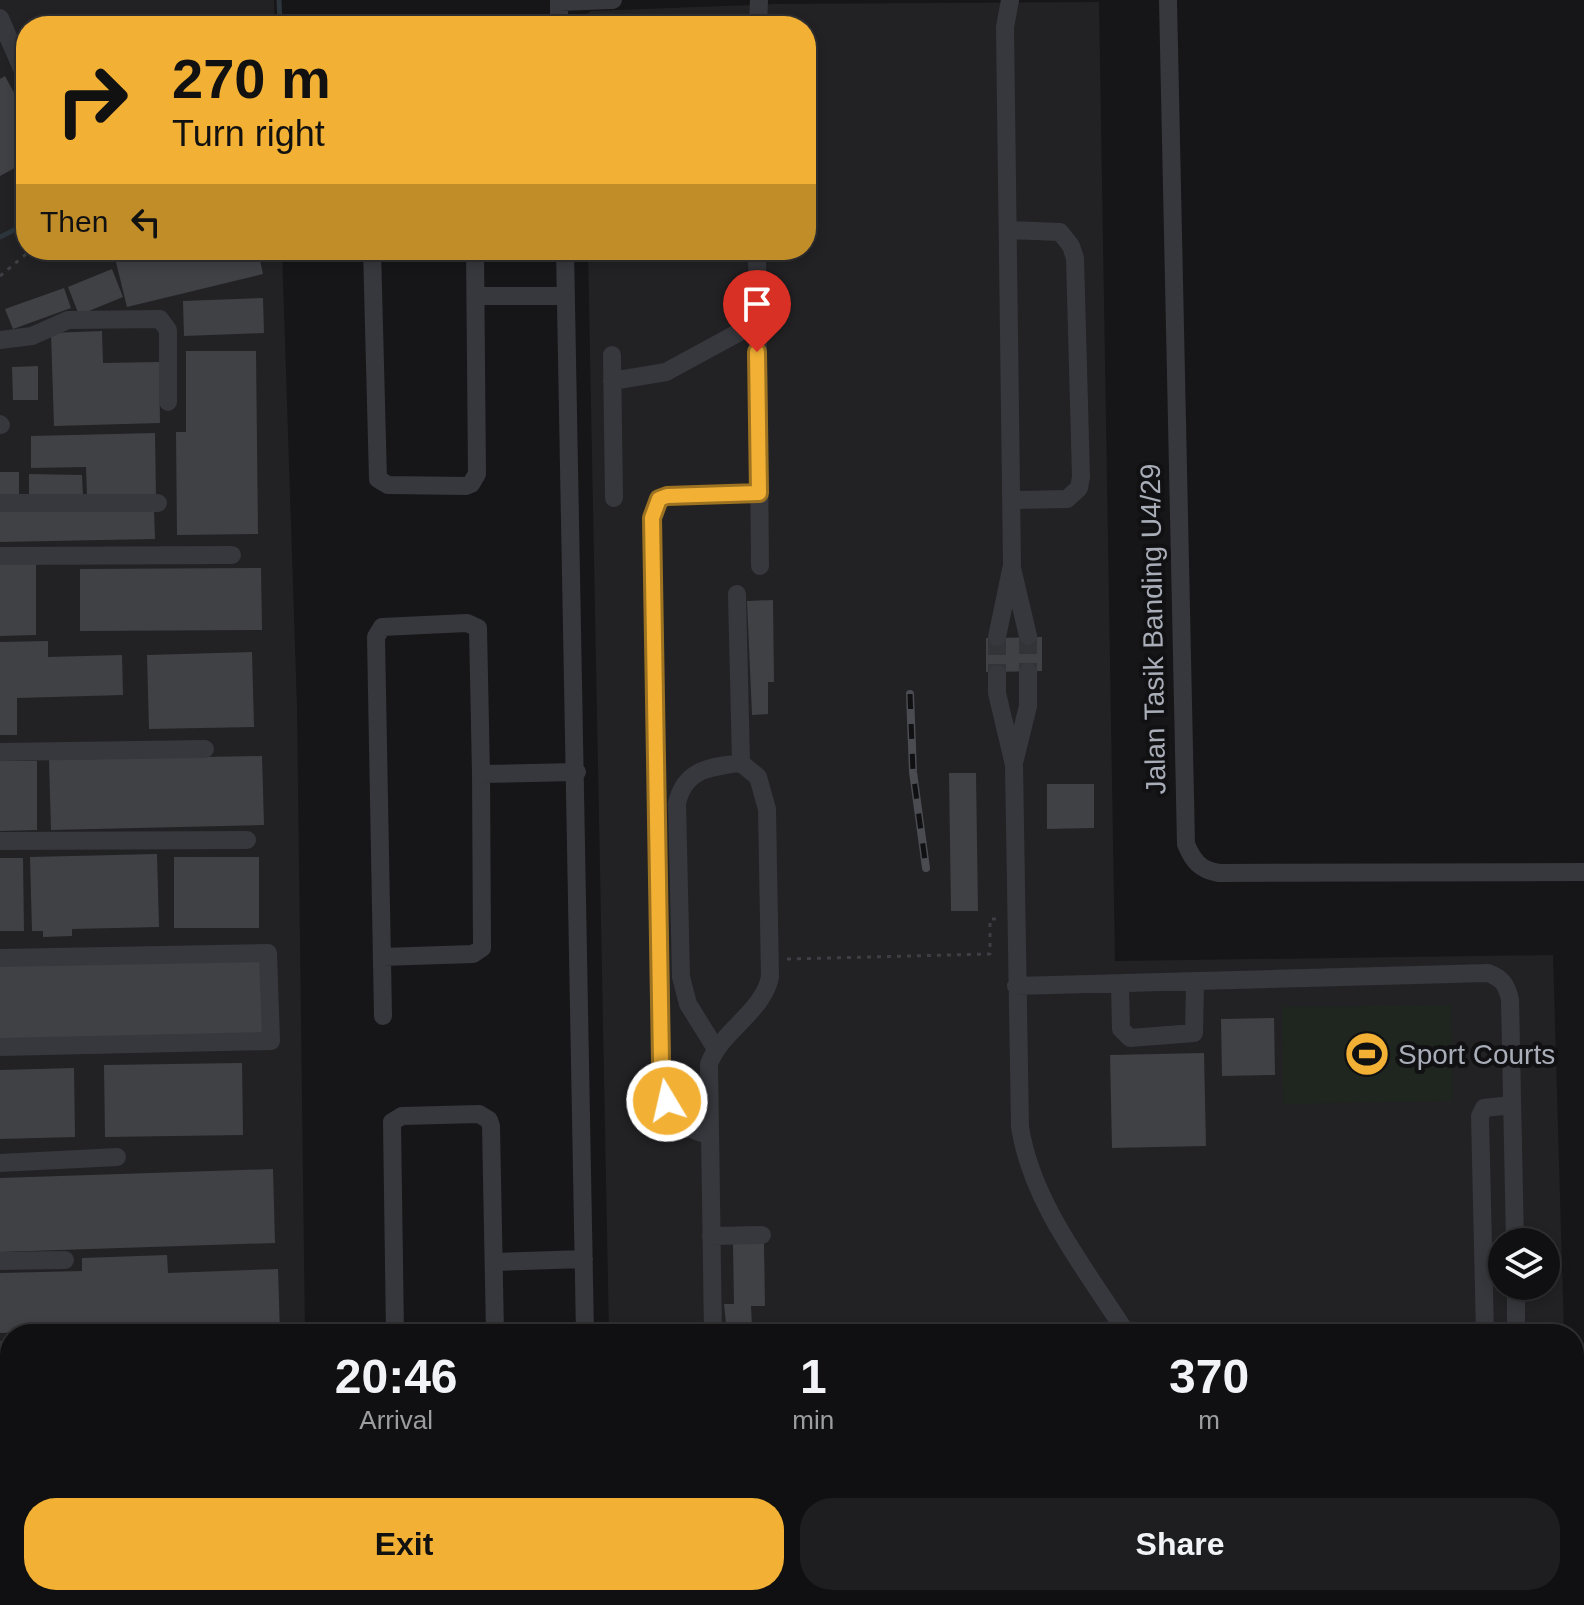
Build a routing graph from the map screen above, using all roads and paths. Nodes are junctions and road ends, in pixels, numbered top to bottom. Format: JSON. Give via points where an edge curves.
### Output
{"nodes":[{"id":1,"x":613,"y":0,"type":"edge"},
{"id":2,"x":1010,"y":0,"type":"edge"},
{"id":3,"x":1168,"y":0,"type":"edge"},
{"id":4,"x":559,"y":1,"type":"edge"},
{"id":5,"x":0,"y":18,"type":"edge"},
{"id":6,"x":16,"y":55,"type":"edge"},
{"id":7,"x":1008,"y":230,"type":"junction"},
{"id":8,"x":19,"y":260,"type":"edge"},
{"id":9,"x":372,"y":260,"type":"edge"},
{"id":10,"x":475,"y":260,"type":"edge"},
{"id":11,"x":565,"y":260,"type":"edge"},
{"id":12,"x":757,"y":260,"type":"edge"},
{"id":13,"x":0,"y":276,"type":"edge"},
{"id":14,"x":476,"y":296,"type":"junction"},
{"id":15,"x":566,"y":296,"type":"junction"},
{"id":16,"x":756,"y":323,"type":"junction"},
{"id":17,"x":0,"y":340,"type":"edge"},
{"id":18,"x":612,"y":355,"type":"dead end"},
{"id":19,"x":612,"y":381,"type":"junction"},
{"id":20,"x":168,"y":402,"type":"dead end"},
{"id":21,"x":759,"y":493,"type":"junction"},
{"id":22,"x":614,"y":498,"type":"dead end"},
{"id":23,"x":1012,"y":500,"type":"junction"},
{"id":24,"x":0,"y":503,"type":"edge"},
{"id":25,"x":158,"y":503,"type":"dead end"},
{"id":26,"x":232,"y":555,"type":"dead end"},
{"id":27,"x":0,"y":556,"type":"edge"},
{"id":28,"x":1012,"y":565,"type":"junction"},
{"id":29,"x":760,"y":566,"type":"dead end"},
{"id":30,"x":737,"y":594,"type":"dead end"},
{"id":31,"x":1028,"y":636,"type":"tunnel mouth"},
{"id":32,"x":997,"y":637,"type":"tunnel mouth"},
{"id":33,"x":1028,"y":672,"type":"tunnel mouth"},
{"id":34,"x":997,"y":674,"type":"tunnel mouth"},
{"id":35,"x":205,"y":749,"type":"dead end"},
{"id":36,"x":0,"y":752,"type":"edge"},
{"id":37,"x":741,"y":763,"type":"junction"},
{"id":38,"x":1014,"y":765,"type":"junction"},
{"id":39,"x":577,"y":772,"type":"junction"},
{"id":40,"x":481,"y":774,"type":"junction"},
{"id":41,"x":247,"y":840,"type":"dead end"},
{"id":42,"x":0,"y":841,"type":"edge"},
{"id":43,"x":1584,"y":872,"type":"edge"},
{"id":44,"x":990,"y":919,"type":"dead end"},
{"id":45,"x":382,"y":957,"type":"junction"},
{"id":46,"x":0,"y":958,"type":"edge"},
{"id":47,"x":783,"y":959,"type":"dead end"},
{"id":48,"x":1195,"y":983,"type":"junction"},
{"id":49,"x":1120,"y":985,"type":"junction"},
{"id":50,"x":1016,"y":986,"type":"junction"},
{"id":51,"x":383,"y":1016,"type":"dead end"},
{"id":52,"x":0,"y":1047,"type":"edge"},
{"id":53,"x":716,"y":1049,"type":"junction"},
{"id":54,"x":1512,"y":1105,"type":"junction"},
{"id":55,"x":709,"y":1135,"type":"junction"},
{"id":56,"x":117,"y":1157,"type":"dead end"},
{"id":57,"x":0,"y":1163,"type":"edge"},
{"id":58,"x":1515,"y":1228,"type":"edge"},
{"id":59,"x":762,"y":1235,"type":"dead end"},
{"id":60,"x":711,"y":1236,"type":"junction"},
{"id":61,"x":584,"y":1259,"type":"junction"},
{"id":62,"x":65,"y":1260,"type":"dead end"},
{"id":63,"x":0,"y":1261,"type":"edge"},
{"id":64,"x":494,"y":1262,"type":"junction"},
{"id":65,"x":1516,"y":1300,"type":"edge"},
{"id":66,"x":395,"y":1324,"type":"edge"},
{"id":67,"x":495,"y":1324,"type":"edge"},
{"id":68,"x":585,"y":1324,"type":"edge"},
{"id":69,"x":713,"y":1324,"type":"edge"},
{"id":70,"x":1121,"y":1324,"type":"edge"},
{"id":71,"x":1485,"y":1324,"type":"edge"},
{"id":72,"x":1516,"y":1324,"type":"edge"}],
"edges":[{"from":1,"to":4,"type":"street"},
{"from":2,"to":7,"type":"street","via":[[1005,27]]},
{"from":3,"to":43,"type":"street","name":"Jalan Tasik Banding U4/29","via":[[1190,855],[1206,871],[1219,873]]},
{"from":5,"to":6,"type":"street"},
{"from":7,"to":23,"type":"street"},
{"from":7,"to":23,"type":"street","via":[[1060,232],[1075,258],[1081,477],[1079,488],[1067,499]]},
{"from":8,"to":13,"type":"path"},
{"from":9,"to":14,"type":"street","via":[[377,474],[383,484],[466,486],[476,480]]},
{"from":10,"to":14,"type":"street"},
{"from":11,"to":15,"type":"street"},
{"from":12,"to":16,"type":"street"},
{"from":14,"to":15,"type":"street"},
{"from":15,"to":39,"type":"street"},
{"from":16,"to":19,"type":"street","via":[[666,372]]},
{"from":16,"to":21,"type":"street"},
{"from":17,"to":20,"type":"street","via":[[32,336],[68,320],[160,319],[168,330]]},
{"from":18,"to":19,"type":"street"},
{"from":19,"to":22,"type":"street"},
{"from":21,"to":29,"type":"street"},
{"from":21,"to":55,"type":"street","via":[[667,496],[659,499],[652,518],[662,1079],[675,1118],[687,1129]]},
{"from":23,"to":28,"type":"street"},
{"from":24,"to":25,"type":"street"},
{"from":26,"to":27,"type":"street"},
{"from":28,"to":31,"type":"street"},
{"from":28,"to":32,"type":"street"},
{"from":30,"to":37,"type":"street"},
{"from":33,"to":38,"type":"street","via":[[1028,706]]},
{"from":34,"to":38,"type":"street"},
{"from":35,"to":36,"type":"street"},
{"from":37,"to":53,"type":"street","via":[[758,777],[766,796],[770,977],[765,992]]},
{"from":37,"to":53,"type":"street","via":[[699,770],[680,788],[677,803],[681,977],[688,1004]]},
{"from":38,"to":50,"type":"street"},
{"from":39,"to":40,"type":"street"},
{"from":39,"to":61,"type":"street"},
{"from":40,"to":45,"type":"street","via":[[482,948],[473,954]]},
{"from":40,"to":45,"type":"street","via":[[478,628],[467,623],[382,627],[376,637]]},
{"from":41,"to":42,"type":"street"},
{"from":44,"to":47,"type":"path","via":[[990,954]]},
{"from":45,"to":51,"type":"street"},
{"from":46,"to":52,"type":"street","via":[[268,953],[271,1041]]},
{"from":48,"to":49,"type":"street"},
{"from":48,"to":49,"type":"street","via":[[1194,1033],[1130,1038],[1121,1029]]},
{"from":48,"to":54,"type":"street","via":[[1488,973],[1503,981],[1510,1000]]},
{"from":49,"to":50,"type":"street"},
{"from":50,"to":70,"type":"street","via":[[1025,1159],[1048,1208]]},
{"from":53,"to":55,"type":"street","via":[[709,1064]]},
{"from":54,"to":58,"type":"street"},
{"from":54,"to":71,"type":"street","via":[[1484,1108],[1480,1116]]},
{"from":55,"to":60,"type":"street"},
{"from":56,"to":57,"type":"street"},
{"from":59,"to":60,"type":"street"},
{"from":60,"to":69,"type":"street"},
{"from":61,"to":64,"type":"street"},
{"from":61,"to":68,"type":"street"},
{"from":62,"to":63,"type":"street"},
{"from":64,"to":66,"type":"street","via":[[489,1120],[479,1114],[396,1118],[391,1128]]},
{"from":64,"to":67,"type":"street"},
{"from":65,"to":72,"type":"street"}]}
